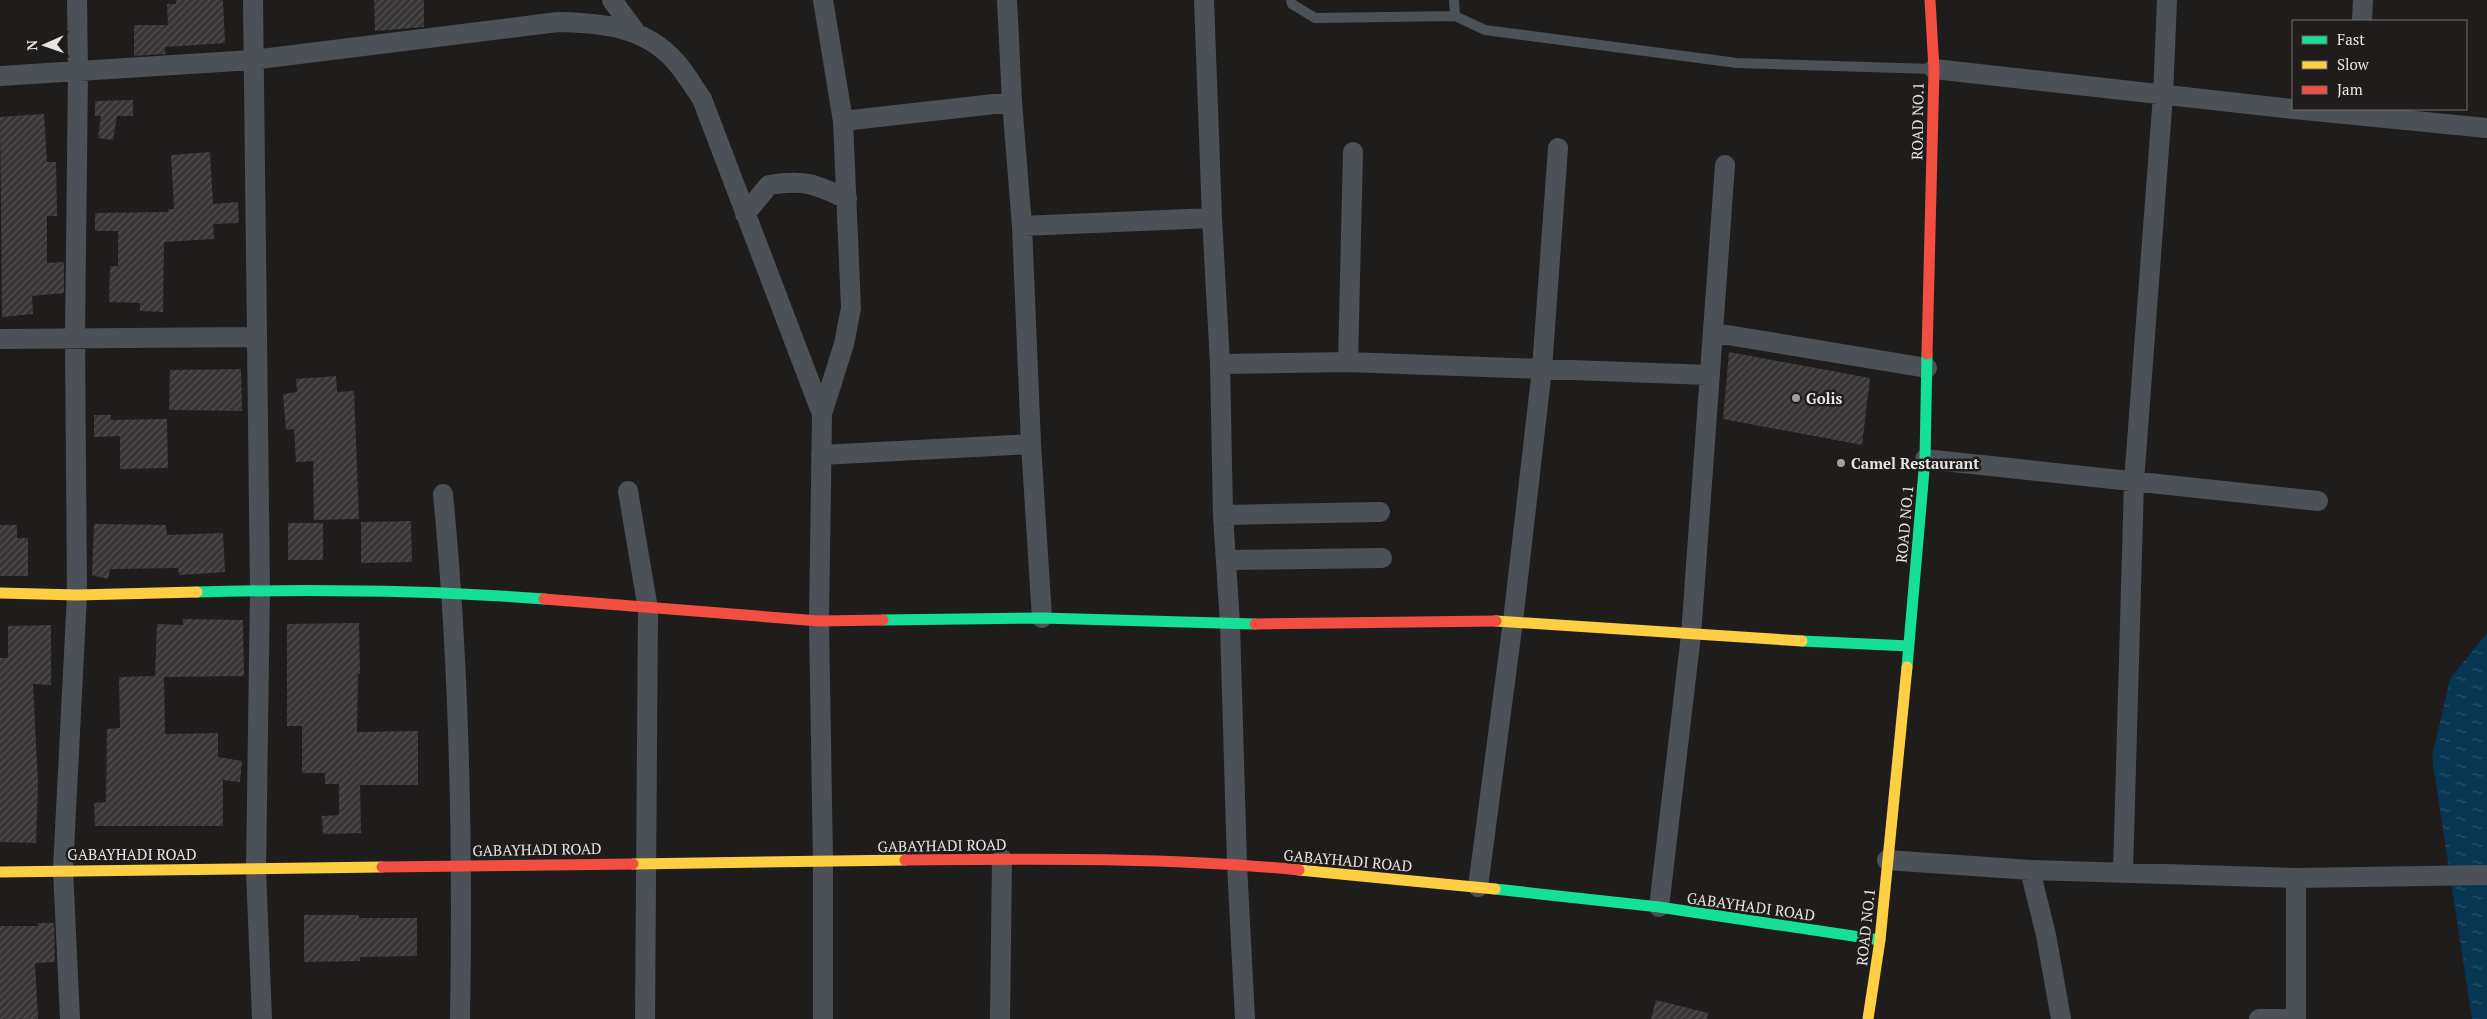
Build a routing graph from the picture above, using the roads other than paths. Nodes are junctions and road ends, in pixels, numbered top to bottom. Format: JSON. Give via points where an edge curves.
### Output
{"nodes":[{"id":1,"x":77,"y":0,"type":"edge"},
{"id":2,"x":253,"y":0,"type":"edge"},
{"id":3,"x":612,"y":0,"type":"edge"},
{"id":4,"x":823,"y":0,"type":"edge"},
{"id":5,"x":1008,"y":0,"type":"edge"},
{"id":6,"x":1204,"y":0,"type":"edge"},
{"id":7,"x":1291,"y":0,"type":"edge"},
{"id":8,"x":1454,"y":0,"type":"edge"},
{"id":9,"x":1930,"y":0,"type":"edge"},
{"id":10,"x":2167,"y":0,"type":"edge"},
{"id":11,"x":2363,"y":0,"type":"edge"},
{"id":12,"x":1455,"y":16,"type":"junction"},
{"id":13,"x":2362,"y":20,"type":"edge"},
{"id":14,"x":638,"y":35,"type":"junction"},
{"id":15,"x":252,"y":60,"type":"junction"},
{"id":16,"x":1934,"y":69,"type":"junction"},
{"id":17,"x":78,"y":72,"type":"junction"},
{"id":18,"x":0,"y":76,"type":"edge"},
{"id":19,"x":2163,"y":95,"type":"junction"},
{"id":20,"x":1012,"y":102,"type":"junction"},
{"id":21,"x":2292,"y":109,"type":"edge"},
{"id":22,"x":2316,"y":110,"type":"edge"},
{"id":23,"x":2360,"y":112,"type":"edge"},
{"id":24,"x":843,"y":121,"type":"junction"},
{"id":25,"x":2487,"y":128,"type":"edge"},
{"id":26,"x":1558,"y":148,"type":"dead end"},
{"id":27,"x":1353,"y":152,"type":"dead end"},
{"id":28,"x":1725,"y":165,"type":"dead end"},
{"id":29,"x":848,"y":199,"type":"junction"},
{"id":30,"x":745,"y":214,"type":"junction"},
{"id":31,"x":1212,"y":218,"type":"junction"},
{"id":32,"x":1022,"y":226,"type":"junction"},
{"id":33,"x":1715,"y":333,"type":"junction"},
{"id":34,"x":75,"y":337,"type":"junction"},
{"id":35,"x":255,"y":337,"type":"junction"},
{"id":36,"x":0,"y":339,"type":"edge"},
{"id":37,"x":1348,"y":362,"type":"junction"},
{"id":38,"x":1220,"y":364,"type":"junction"},
{"id":39,"x":1927,"y":368,"type":"junction"},
{"id":40,"x":1542,"y":369,"type":"junction"},
{"id":41,"x":1709,"y":375,"type":"junction"},
{"id":42,"x":822,"y":414,"type":"junction"},
{"id":43,"x":1031,"y":444,"type":"junction"},
{"id":44,"x":821,"y":454,"type":"junction"},
{"id":45,"x":1925,"y":459,"type":"junction"},
{"id":46,"x":2134,"y":482,"type":"junction"},
{"id":47,"x":628,"y":491,"type":"dead end"},
{"id":48,"x":443,"y":494,"type":"dead end"},
{"id":49,"x":2318,"y":500,"type":"dead end"},
{"id":50,"x":1380,"y":512,"type":"dead end"},
{"id":51,"x":1223,"y":515,"type":"junction"},
{"id":52,"x":1382,"y":558,"type":"dead end"},
{"id":53,"x":1226,"y":560,"type":"junction"},
{"id":54,"x":260,"y":590,"type":"junction"},
{"id":55,"x":452,"y":592,"type":"junction"},
{"id":56,"x":0,"y":593,"type":"edge"},
{"id":57,"x":77,"y":595,"type":"junction"},
{"id":58,"x":648,"y":609,"type":"junction"},
{"id":59,"x":1042,"y":618,"type":"junction"},
{"id":60,"x":819,"y":620,"type":"junction"},
{"id":61,"x":1513,"y":621,"type":"junction"},
{"id":62,"x":1230,"y":624,"type":"junction"},
{"id":63,"x":1691,"y":635,"type":"junction"},
{"id":64,"x":1909,"y":646,"type":"junction"},
{"id":65,"x":1002,"y":859,"type":"junction"},
{"id":66,"x":1887,"y":860,"type":"junction"},
{"id":67,"x":647,"y":862,"type":"junction"},
{"id":68,"x":823,"y":862,"type":"junction"},
{"id":69,"x":1237,"y":864,"type":"junction"},
{"id":70,"x":462,"y":865,"type":"junction"},
{"id":71,"x":63,"y":869,"type":"junction"},
{"id":72,"x":256,"y":870,"type":"junction"},
{"id":73,"x":2030,"y":870,"type":"junction"},
{"id":74,"x":0,"y":872,"type":"edge"},
{"id":75,"x":2123,"y":872,"type":"junction"},
{"id":76,"x":2487,"y":875,"type":"edge"},
{"id":77,"x":2296,"y":878,"type":"junction"},
{"id":78,"x":1478,"y":887,"type":"junction"},
{"id":79,"x":1659,"y":907,"type":"junction"},
{"id":80,"x":1880,"y":940,"type":"junction"},
{"id":81,"x":2296,"y":1018,"type":"edge"},
{"id":82,"x":70,"y":1019,"type":"edge"},
{"id":83,"x":262,"y":1019,"type":"edge"},
{"id":84,"x":460,"y":1019,"type":"edge"},
{"id":85,"x":645,"y":1019,"type":"edge"},
{"id":86,"x":823,"y":1019,"type":"edge"},
{"id":87,"x":1000,"y":1019,"type":"edge"},
{"id":88,"x":1245,"y":1019,"type":"edge"},
{"id":89,"x":1868,"y":1019,"type":"edge"},
{"id":90,"x":2061,"y":1019,"type":"edge"},
{"id":91,"x":2259,"y":1019,"type":"edge"}],
"edges":[{"from":1,"to":17,"type":"street"},
{"from":2,"to":15,"type":"street"},
{"from":3,"to":14,"type":"street"},
{"from":4,"to":24,"type":"street"},
{"from":5,"to":20,"type":"street"},
{"from":6,"to":31,"type":"street"},
{"from":7,"to":12,"type":"lane","via":[[1292,4],[1315,18]]},
{"from":8,"to":12,"type":"lane"},
{"from":9,"to":16,"type":"main road","name":"ROAD NO.1"},
{"from":10,"to":19,"type":"street"},
{"from":11,"to":13,"type":"street"},
{"from":12,"to":16,"type":"lane","via":[[1485,30],[1737,63]]},
{"from":14,"to":15,"type":"street","via":[[611,25],[558,22]]},
{"from":14,"to":30,"type":"street","via":[[655,44],[674,61],[702,99]]},
{"from":15,"to":17,"type":"street"},
{"from":15,"to":35,"type":"street"},
{"from":16,"to":19,"type":"street"},
{"from":16,"to":39,"type":"main road","name":"ROAD NO.1"},
{"from":17,"to":18,"type":"street"},
{"from":17,"to":34,"type":"street"},
{"from":19,"to":21,"type":"street"},
{"from":19,"to":46,"type":"street"},
{"from":20,"to":24,"type":"street"},
{"from":20,"to":32,"type":"street"},
{"from":22,"to":23,"type":"street"},
{"from":23,"to":25,"type":"street"},
{"from":24,"to":29,"type":"street"},
{"from":26,"to":40,"type":"street"},
{"from":27,"to":37,"type":"street"},
{"from":28,"to":33,"type":"street"},
{"from":29,"to":30,"type":"street","via":[[813,184],[790,182],[768,185]]},
{"from":29,"to":42,"type":"street","via":[[851,308],[844,344]]},
{"from":30,"to":42,"type":"street"},
{"from":31,"to":32,"type":"street"},
{"from":31,"to":38,"type":"street"},
{"from":32,"to":43,"type":"street"},
{"from":33,"to":39,"type":"street"},
{"from":33,"to":41,"type":"street"},
{"from":34,"to":35,"type":"street"},
{"from":34,"to":36,"type":"street"},
{"from":34,"to":57,"type":"street"},
{"from":35,"to":54,"type":"street"},
{"from":37,"to":38,"type":"street"},
{"from":37,"to":40,"type":"street"},
{"from":38,"to":51,"type":"street"},
{"from":39,"to":45,"type":"main road","name":"ROAD NO.1"},
{"from":40,"to":41,"type":"street"},
{"from":40,"to":61,"type":"street"},
{"from":41,"to":63,"type":"street"},
{"from":42,"to":44,"type":"street"},
{"from":43,"to":44,"type":"street"},
{"from":43,"to":59,"type":"street"},
{"from":44,"to":60,"type":"street"},
{"from":45,"to":46,"type":"street"},
{"from":45,"to":64,"type":"main road","name":"ROAD NO.1"},
{"from":46,"to":49,"type":"street"},
{"from":46,"to":75,"type":"street"},
{"from":47,"to":58,"type":"street"},
{"from":48,"to":55,"type":"street"},
{"from":50,"to":51,"type":"street"},
{"from":51,"to":53,"type":"street"},
{"from":52,"to":53,"type":"street"},
{"from":53,"to":62,"type":"street"},
{"from":54,"to":55,"type":"main road"},
{"from":54,"to":57,"type":"main road"},
{"from":54,"to":72,"type":"street"},
{"from":55,"to":58,"type":"main road"},
{"from":55,"to":70,"type":"street"},
{"from":56,"to":57,"type":"main road"},
{"from":57,"to":71,"type":"street"},
{"from":58,"to":60,"type":"main road"},
{"from":58,"to":67,"type":"street"},
{"from":59,"to":60,"type":"main road"},
{"from":59,"to":62,"type":"main road"},
{"from":60,"to":68,"type":"street"},
{"from":61,"to":62,"type":"main road"},
{"from":61,"to":63,"type":"main road"},
{"from":61,"to":78,"type":"street"},
{"from":62,"to":69,"type":"street"},
{"from":63,"to":64,"type":"main road"},
{"from":63,"to":79,"type":"street"},
{"from":64,"to":66,"type":"main road","name":"ROAD NO.1"},
{"from":65,"to":68,"type":"main road","name":"GABAYHADI ROAD"},
{"from":65,"to":69,"type":"main road","name":"GABAYHADI ROAD"},
{"from":65,"to":87,"type":"street"},
{"from":66,"to":73,"type":"street"},
{"from":66,"to":80,"type":"main road","name":"ROAD NO.1"},
{"from":67,"to":68,"type":"main road","name":"GABAYHADI ROAD"},
{"from":67,"to":70,"type":"main road","name":"GABAYHADI ROAD"},
{"from":67,"to":85,"type":"street"},
{"from":68,"to":86,"type":"street"},
{"from":69,"to":78,"type":"main road","name":"GABAYHADI ROAD"},
{"from":69,"to":88,"type":"street"},
{"from":70,"to":72,"type":"main road","name":"GABAYHADI ROAD"},
{"from":70,"to":84,"type":"street"},
{"from":71,"to":72,"type":"main road","name":"GABAYHADI ROAD"},
{"from":71,"to":74,"type":"main road","name":"GABAYHADI ROAD"},
{"from":71,"to":82,"type":"street"},
{"from":72,"to":83,"type":"street"},
{"from":73,"to":75,"type":"street"},
{"from":73,"to":90,"type":"street"},
{"from":75,"to":77,"type":"street"},
{"from":76,"to":77,"type":"street"},
{"from":77,"to":81,"type":"street"},
{"from":78,"to":79,"type":"main road","name":"GABAYHADI ROAD"},
{"from":79,"to":80,"type":"main road","name":"GABAYHADI ROAD"},
{"from":80,"to":89,"type":"main road","name":"ROAD NO.1"},
{"from":81,"to":91,"type":"street"}]}
